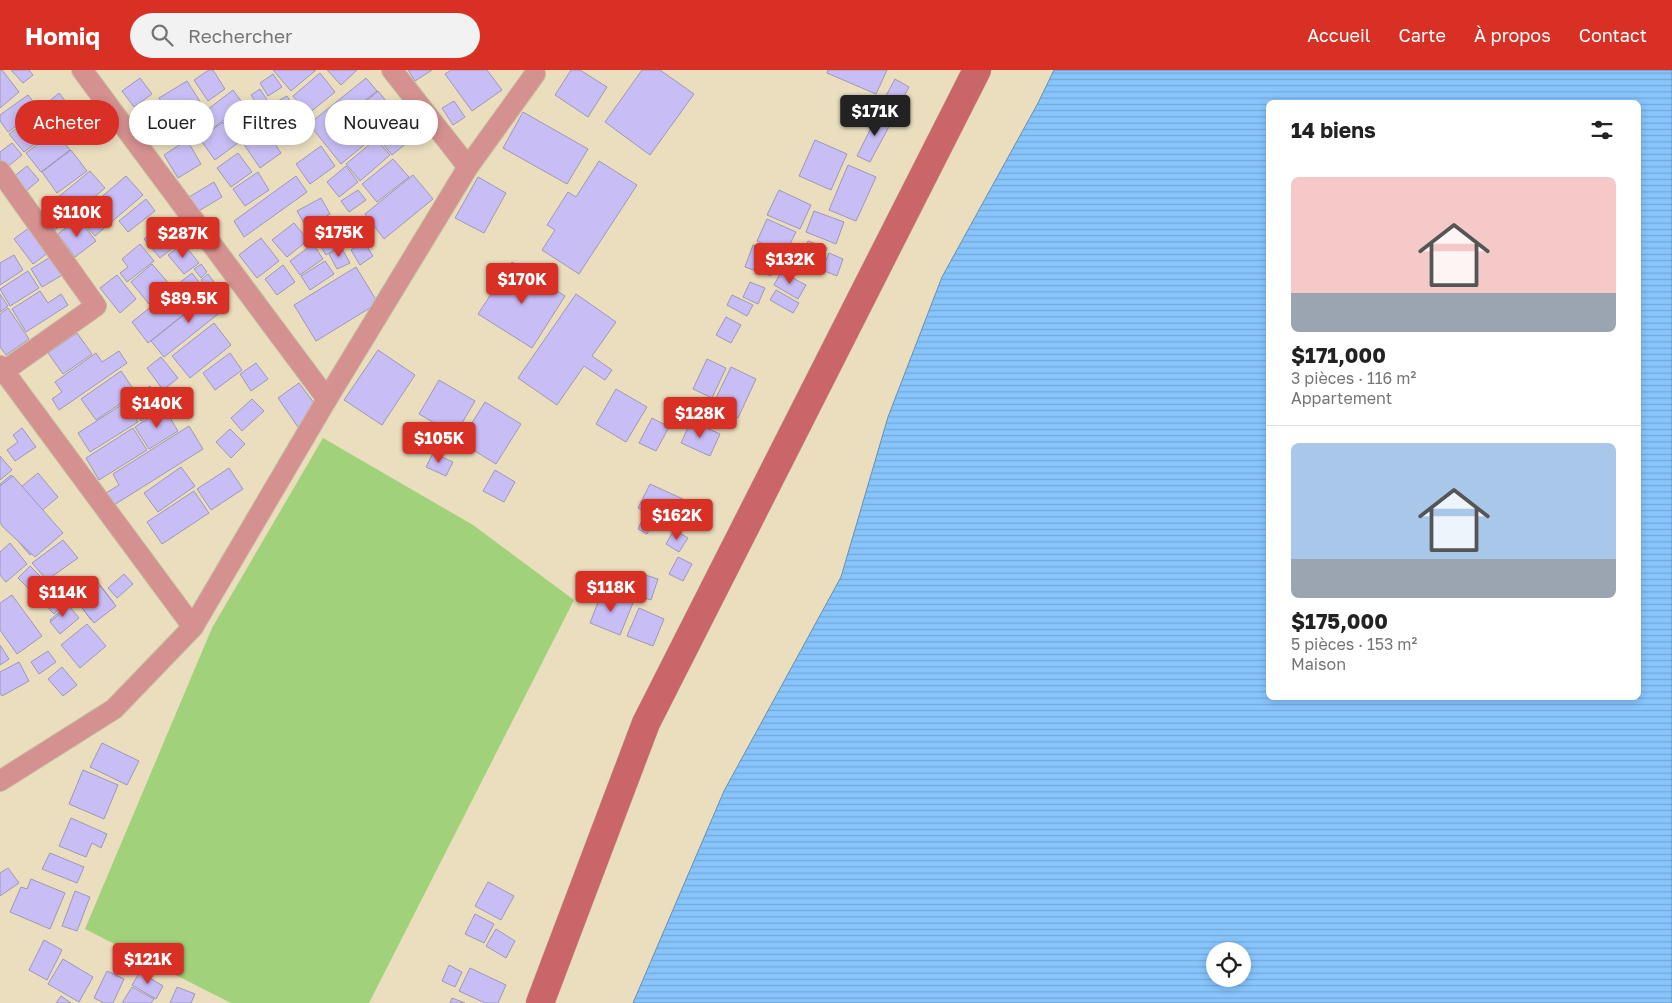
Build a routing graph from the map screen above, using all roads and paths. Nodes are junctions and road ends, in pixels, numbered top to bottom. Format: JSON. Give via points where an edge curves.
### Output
{"nodes":[{"id":1,"x":82,"y":70,"type":"edge"},
{"id":2,"x":392,"y":70,"type":"edge"},
{"id":3,"x":976,"y":70,"type":"edge"},
{"id":4,"x":535,"y":74,"type":"dead end"},
{"id":5,"x":468,"y":167,"type":"junction"},
{"id":6,"x":0,"y":171,"type":"edge"},
{"id":7,"x":2,"y":369,"type":"edge"},
{"id":8,"x":327,"y":399,"type":"junction"},
{"id":9,"x":193,"y":627,"type":"junction"},
{"id":10,"x":0,"y":781,"type":"edge"},
{"id":11,"x":540,"y":1003,"type":"edge"}],
"edges":[{"from":1,"to":8,"type":"street"},
{"from":2,"to":5,"type":"street"},
{"from":3,"to":11,"type":"main road","via":[[646,723]]},
{"from":4,"to":5,"type":"street"},
{"from":5,"to":8,"type":"street"},
{"from":6,"to":7,"type":"street","via":[[96,306]]},
{"from":7,"to":9,"type":"street"},
{"from":8,"to":9,"type":"street"},
{"from":9,"to":10,"type":"street","via":[[114,709]]}]}
